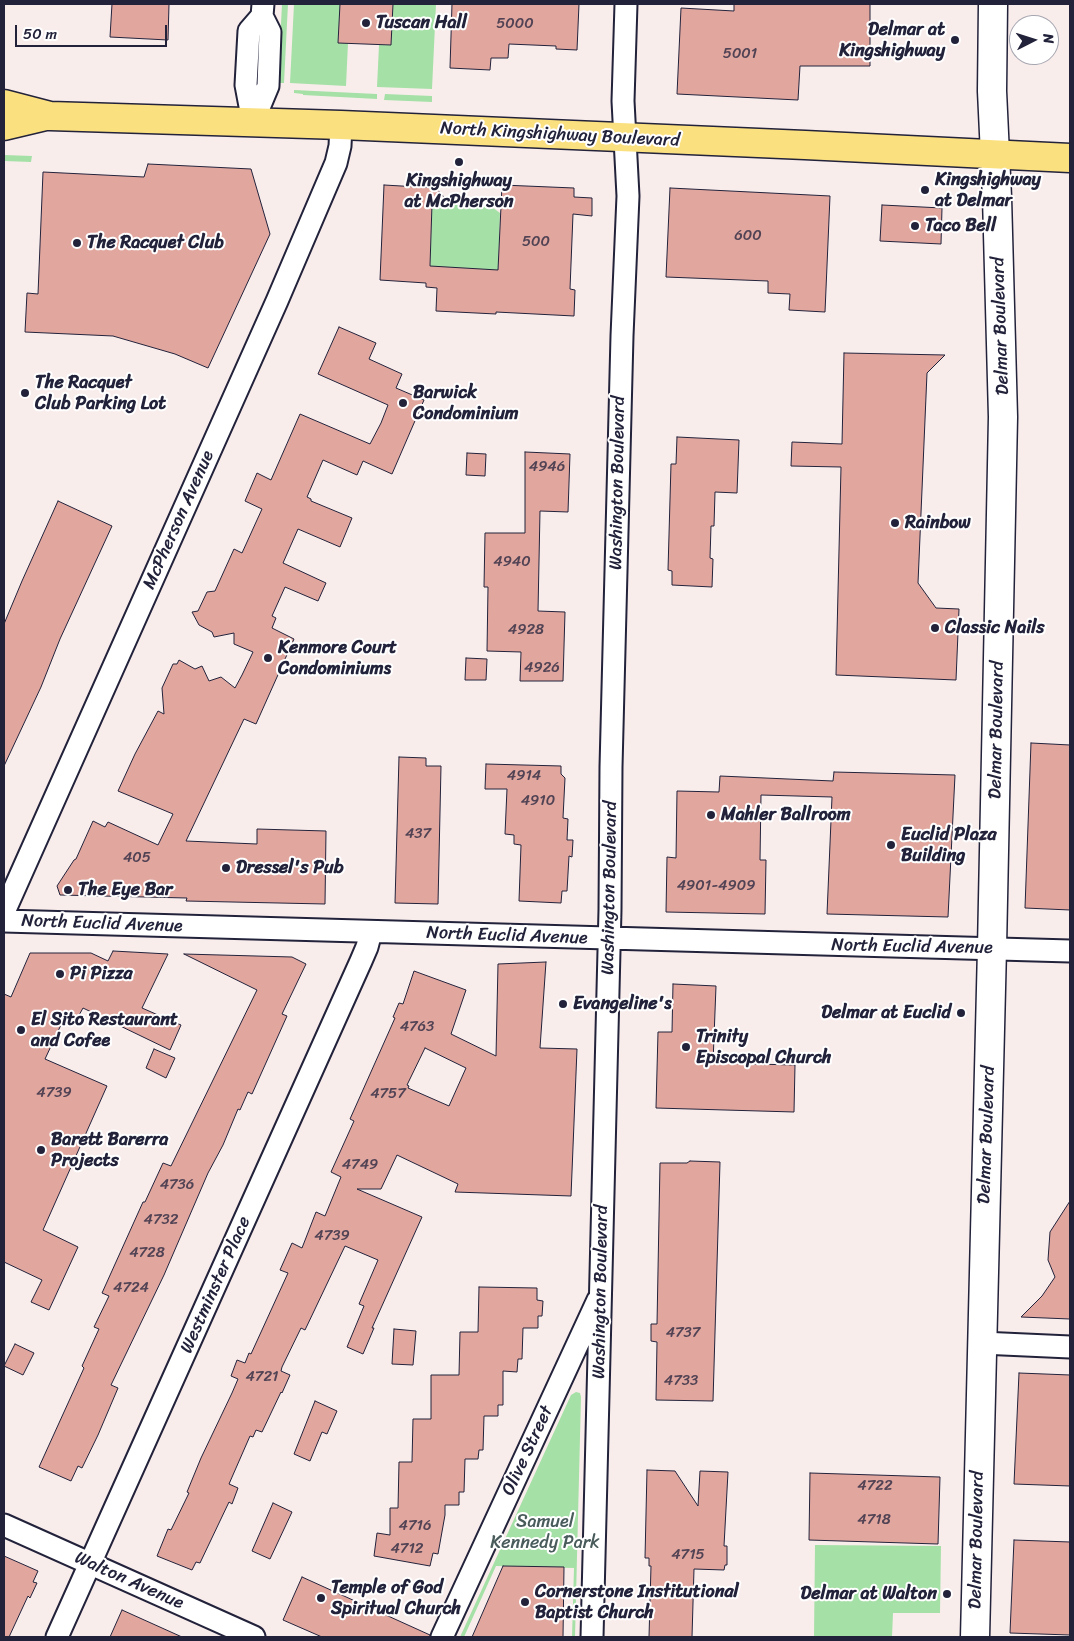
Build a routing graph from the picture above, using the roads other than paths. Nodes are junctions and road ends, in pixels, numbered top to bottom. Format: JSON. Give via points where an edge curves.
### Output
{"nodes":[{"id":1,"x":626,"y":4,"type":"edge"},
{"id":2,"x":993,"y":4,"type":"edge"},
{"id":3,"x":262,"y":10,"type":"edge"},
{"id":4,"x":4,"y":104,"type":"edge"},
{"id":5,"x":50,"y":116,"type":"junction"},
{"id":6,"x":253,"y":122,"type":"junction"},
{"id":7,"x":341,"y":125,"type":"junction"},
{"id":8,"x":4,"y":126,"type":"edge"},
{"id":9,"x":625,"y":138,"type":"junction"},
{"id":10,"x":994,"y":155,"type":"junction"},
{"id":11,"x":1070,"y":158,"type":"edge"},
{"id":12,"x":4,"y":912,"type":"edge"},
{"id":13,"x":4,"y":921,"type":"edge"},
{"id":14,"x":370,"y":932,"type":"junction"},
{"id":15,"x":609,"y":939,"type":"junction"},
{"id":16,"x":992,"y":948,"type":"junction"},
{"id":17,"x":1070,"y":951,"type":"edge"},
{"id":18,"x":602,"y":1293,"type":"junction"},
{"id":19,"x":981,"y":1342,"type":"junction"},
{"id":20,"x":1070,"y":1347,"type":"edge"},
{"id":21,"x":4,"y":1525,"type":"edge"},
{"id":22,"x":90,"y":1564,"type":"junction"},
{"id":23,"x":57,"y":1637,"type":"edge"},
{"id":24,"x":254,"y":1637,"type":"edge"},
{"id":25,"x":442,"y":1637,"type":"edge"},
{"id":26,"x":592,"y":1637,"type":"edge"},
{"id":27,"x":975,"y":1637,"type":"edge"}],
"edges":[{"from":1,"to":9,"type":"street","name":"Washington Boulevard"},
{"from":2,"to":10,"type":"main road","name":"Delmar Boulevard"},
{"from":3,"to":6,"type":"street","via":[[270,32],[268,86]]},
{"from":4,"to":5,"type":"main road","name":"North Kingshighway Boulevard"},
{"from":5,"to":6,"type":"main road","name":"North Kingshighway Boulevard"},
{"from":5,"to":8,"type":"main road","name":"North Kingshighway Boulevard"},
{"from":6,"to":7,"type":"main road","name":"North Kingshighway Boulevard"},
{"from":7,"to":9,"type":"main road","name":"North Kingshighway Boulevard"},
{"from":7,"to":12,"type":"street","name":"McPherson Avenue","via":[[336,163],[281,292]]},
{"from":9,"to":10,"type":"main road","name":"North Kingshighway Boulevard"},
{"from":9,"to":15,"type":"street","name":"Washington Boulevard","via":[[628,196]]},
{"from":10,"to":11,"type":"main road","name":"North Kingshighway Boulevard"},
{"from":10,"to":16,"type":"main road","name":"Delmar Boulevard","via":[[1003,425]]},
{"from":13,"to":14,"type":"street","name":"North Euclid Avenue"},
{"from":14,"to":15,"type":"street","name":"North Euclid Avenue"},
{"from":14,"to":22,"type":"street","name":"Westminster Place","via":[[361,961]]},
{"from":15,"to":16,"type":"street","name":"North Euclid Avenue"},
{"from":15,"to":18,"type":"street","name":"Washington Boulevard"},
{"from":16,"to":17,"type":"street","name":"North Euclid Avenue"},
{"from":16,"to":19,"type":"main road","name":"Delmar Boulevard"},
{"from":18,"to":25,"type":"street","name":"Olive Street"},
{"from":18,"to":26,"type":"street","name":"Washington Boulevard"},
{"from":19,"to":20,"type":"street"},
{"from":19,"to":27,"type":"main road","name":"Delmar Boulevard"},
{"from":21,"to":22,"type":"street","name":"Walton Avenue"},
{"from":22,"to":23,"type":"street","name":"Westminster Place"},
{"from":22,"to":24,"type":"street","name":"Walton Avenue"}]}
